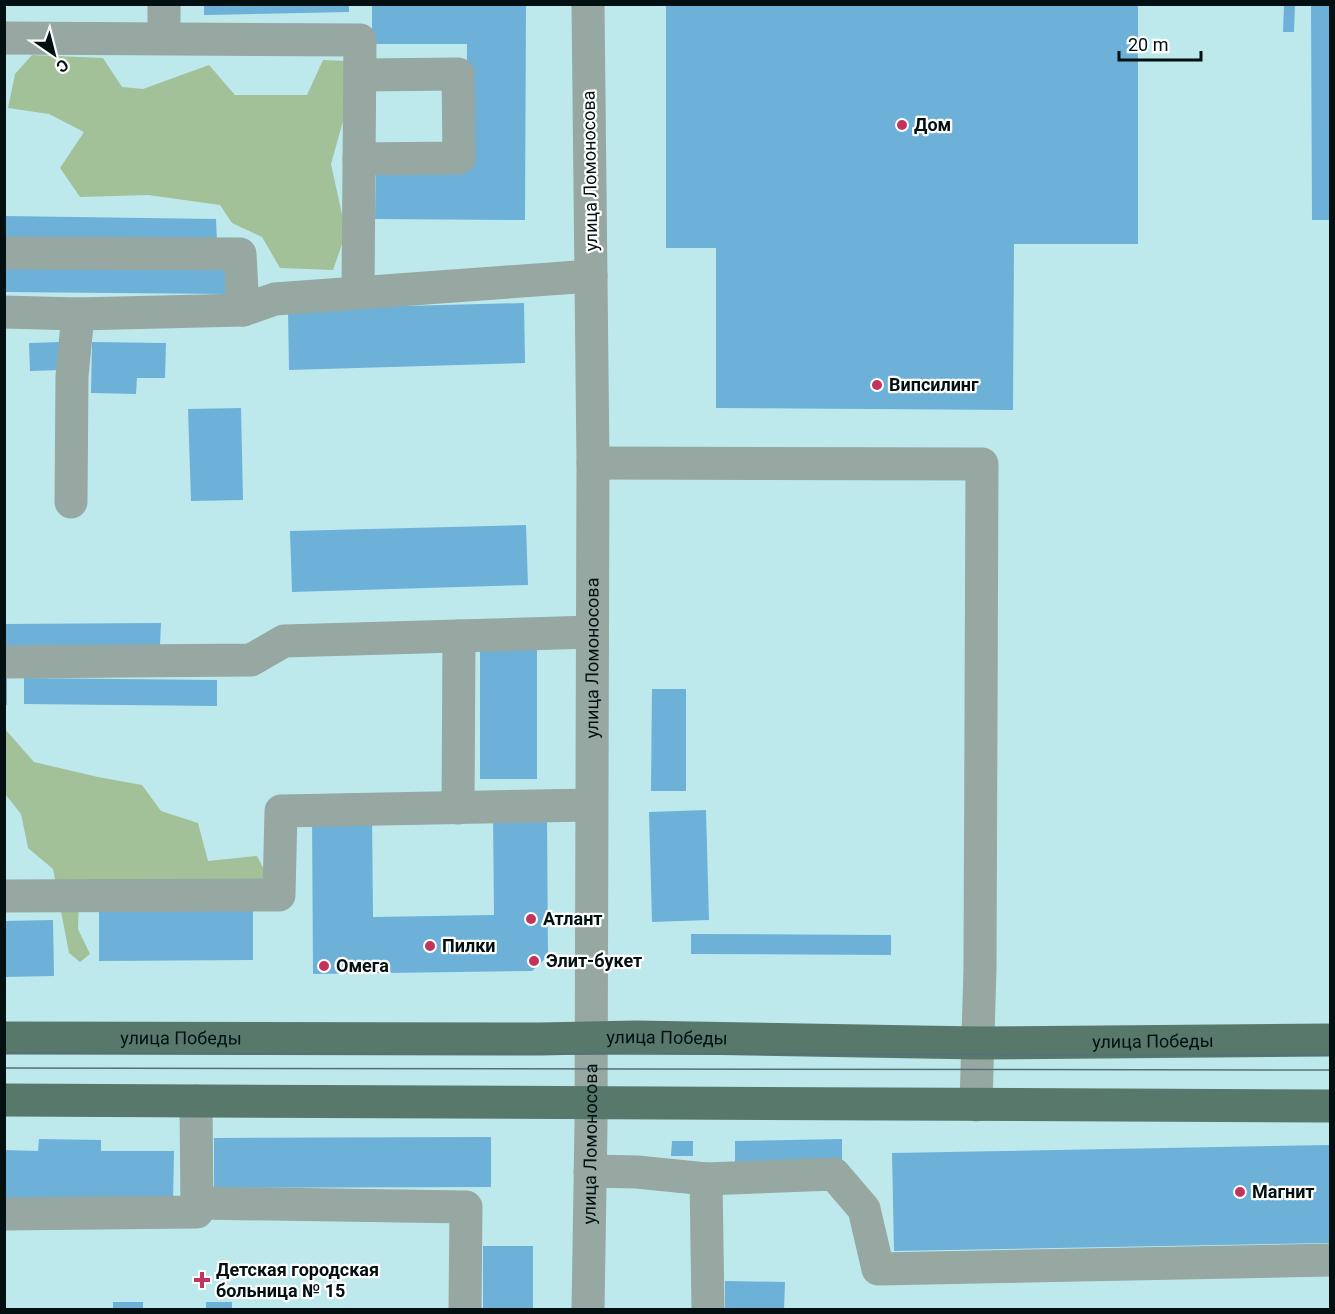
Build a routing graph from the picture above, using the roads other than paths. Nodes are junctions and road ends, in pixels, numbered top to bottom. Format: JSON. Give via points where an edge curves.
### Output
{"nodes":[{"id":1,"x":164,"y":4,"type":"edge"},
{"id":2,"x":588,"y":4,"type":"edge"},
{"id":3,"x":4,"y":38,"type":"edge"},
{"id":4,"x":164,"y":38,"type":"junction"},
{"id":5,"x":360,"y":75,"type":"junction"},
{"id":6,"x":359,"y":159,"type":"junction"},
{"id":7,"x":4,"y":253,"type":"edge"},
{"id":8,"x":591,"y":276,"type":"junction"},
{"id":9,"x":358,"y":292,"type":"junction"},
{"id":10,"x":243,"y":310,"type":"junction"},
{"id":11,"x":4,"y":312,"type":"edge"},
{"id":12,"x":78,"y":314,"type":"junction"},
{"id":13,"x":593,"y":463,"type":"junction"},
{"id":14,"x":71,"y":502,"type":"dead end"},
{"id":15,"x":592,"y":632,"type":"junction"},
{"id":16,"x":459,"y":636,"type":"junction"},
{"id":17,"x":4,"y":662,"type":"edge"},
{"id":18,"x":591,"y":805,"type":"junction"},
{"id":19,"x":458,"y":808,"type":"junction"},
{"id":20,"x":4,"y":896,"type":"edge"},
{"id":21,"x":4,"y":1038,"type":"edge"},
{"id":22,"x":591,"y":1038,"type":"junction"},
{"id":23,"x":1330,"y":1040,"type":"edge"},
{"id":24,"x":978,"y":1043,"type":"junction"},
{"id":25,"x":4,"y":1100,"type":"edge"},
{"id":26,"x":196,"y":1101,"type":"junction"},
{"id":27,"x":590,"y":1103,"type":"junction"},
{"id":28,"x":976,"y":1105,"type":"junction"},
{"id":29,"x":1330,"y":1106,"type":"edge"},
{"id":30,"x":590,"y":1170,"type":"junction"},
{"id":31,"x":706,"y":1179,"type":"junction"},
{"id":32,"x":197,"y":1203,"type":"junction"},
{"id":33,"x":4,"y":1214,"type":"edge"},
{"id":34,"x":1330,"y":1260,"type":"edge"},
{"id":35,"x":465,"y":1310,"type":"edge"},
{"id":36,"x":588,"y":1310,"type":"edge"},
{"id":37,"x":708,"y":1310,"type":"edge"}],
"edges":[{"from":1,"to":4,"type":"street"},
{"from":2,"to":8,"type":"street","name":"улица Ломоносова"},
{"from":3,"to":4,"type":"street"},
{"from":4,"to":5,"type":"street","via":[[360,40]]},
{"from":5,"to":6,"type":"street"},
{"from":5,"to":6,"type":"street","via":[[459,74],[459,158]]},
{"from":6,"to":9,"type":"street"},
{"from":7,"to":10,"type":"street","via":[[240,254]]},
{"from":8,"to":9,"type":"street"},
{"from":8,"to":13,"type":"street","name":"улица Ломоносова"},
{"from":9,"to":10,"type":"street","via":[[275,299]]},
{"from":10,"to":12,"type":"street"},
{"from":11,"to":12,"type":"street"},
{"from":12,"to":14,"type":"street","via":[[72,376]]},
{"from":13,"to":15,"type":"street","name":"улица Ломоносова"},
{"from":13,"to":24,"type":"street","via":[[982,464]]},
{"from":15,"to":16,"type":"street"},
{"from":15,"to":18,"type":"street","name":"улица Ломоносова"},
{"from":16,"to":17,"type":"street","via":[[284,640],[251,660]]},
{"from":16,"to":19,"type":"street"},
{"from":18,"to":19,"type":"street"},
{"from":18,"to":22,"type":"street","name":"улица Ломоносова"},
{"from":19,"to":20,"type":"street","via":[[281,811],[279,895]]},
{"from":21,"to":22,"type":"main road","name":"улица Победы"},
{"from":22,"to":24,"type":"main road","name":"улица Победы"},
{"from":22,"to":27,"type":"street","name":"улица Ломоносова"},
{"from":23,"to":24,"type":"main road","name":"улица Победы"},
{"from":24,"to":28,"type":"street"},
{"from":25,"to":26,"type":"main road"},
{"from":26,"to":27,"type":"main road"},
{"from":26,"to":32,"type":"street"},
{"from":27,"to":28,"type":"main road"},
{"from":27,"to":30,"type":"street","name":"улица Ломоносова"},
{"from":28,"to":29,"type":"main road"},
{"from":30,"to":31,"type":"street"},
{"from":30,"to":36,"type":"street","name":"улица Ломоносова"},
{"from":31,"to":34,"type":"street","via":[[834,1174],[864,1209],[878,1269]]},
{"from":31,"to":37,"type":"street"},
{"from":32,"to":33,"type":"street","via":[[197,1212]]},
{"from":32,"to":35,"type":"street","via":[[466,1207]]}]}
